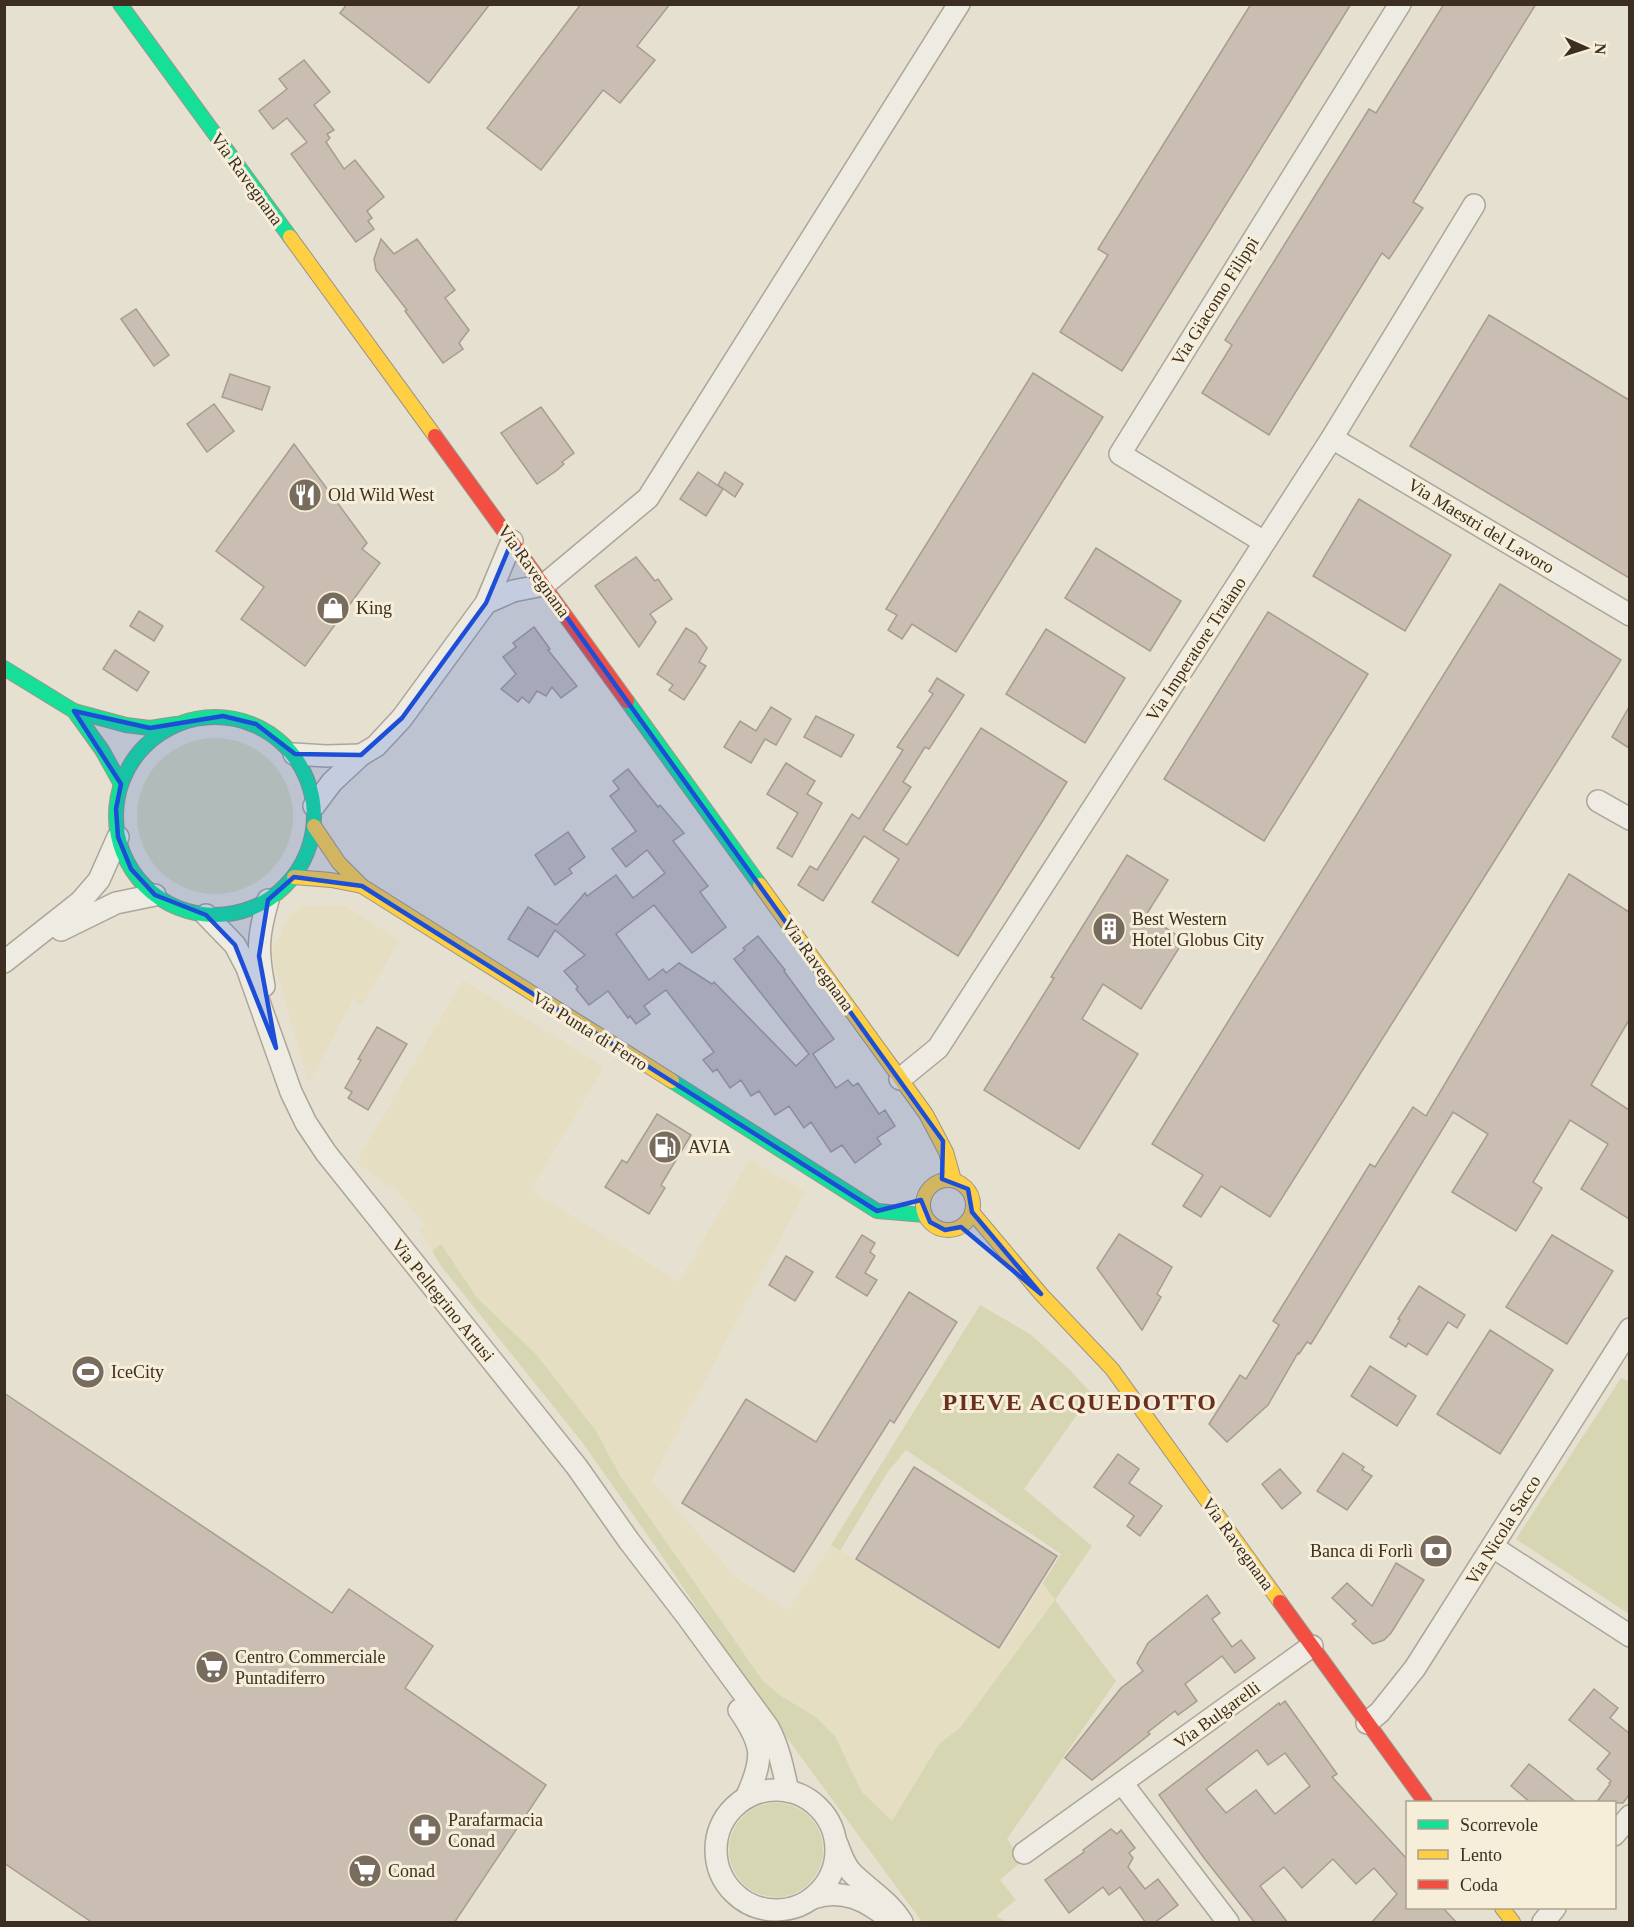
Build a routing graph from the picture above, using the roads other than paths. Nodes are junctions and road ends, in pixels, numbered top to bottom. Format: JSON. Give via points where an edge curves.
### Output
{"nodes":[{"id":1,"x":120,"y":4,"type":"edge"},
{"id":2,"x":958,"y":4,"type":"edge"},
{"id":3,"x":1400,"y":4,"type":"edge"},
{"id":4,"x":1474,"y":205,"type":"dead end"},
{"id":5,"x":1332,"y":438,"type":"junction"},
{"id":6,"x":512,"y":541,"type":"junction"},
{"id":7,"x":1264,"y":543,"type":"junction"},
{"id":8,"x":544,"y":585,"type":"junction"},
{"id":9,"x":486,"y":603,"type":"junction"},
{"id":10,"x":1629,"y":615,"type":"edge"},
{"id":11,"x":4,"y":668,"type":"edge"},
{"id":12,"x":74,"y":711,"type":"junction"},
{"id":13,"x":176,"y":724,"type":"junction"},
{"id":14,"x":294,"y":754,"type":"junction"},
{"id":15,"x":361,"y":755,"type":"junction"},
{"id":16,"x":121,"y":784,"type":"junction"},
{"id":17,"x":1598,"y":801,"type":"dead end"},
{"id":18,"x":314,"y":816,"type":"junction"},
{"id":19,"x":1629,"y":819,"type":"edge"},
{"id":20,"x":118,"y":837,"type":"junction"},
{"id":21,"x":294,"y":877,"type":"junction"},
{"id":22,"x":362,"y":886,"type":"junction"},
{"id":23,"x":155,"y":895,"type":"junction"},
{"id":24,"x":268,"y":900,"type":"junction"},
{"id":25,"x":206,"y":915,"type":"junction"},
{"id":26,"x":7,"y":960,"type":"edge"},
{"id":27,"x":276,"y":1048,"type":"junction"},
{"id":28,"x":900,"y":1078,"type":"junction"},
{"id":29,"x":948,"y":1180,"type":"junction"},
{"id":30,"x":924,"y":1200,"type":"junction"},
{"id":31,"x":877,"y":1211,"type":"junction"},
{"id":32,"x":972,"y":1212,"type":"junction"},
{"id":33,"x":926,"y":1215,"type":"junction"},
{"id":34,"x":970,"y":1234,"type":"junction"},
{"id":35,"x":1041,"y":1294,"type":"junction"},
{"id":36,"x":1629,"y":1329,"type":"edge"},
{"id":37,"x":629,"y":1541,"type":"junction"},
{"id":38,"x":1493,"y":1547,"type":"junction"},
{"id":39,"x":1629,"y":1636,"type":"edge"},
{"id":40,"x":1312,"y":1646,"type":"junction"},
{"id":41,"x":1367,"y":1723,"type":"junction"},
{"id":42,"x":1122,"y":1783,"type":"junction"},
{"id":43,"x":788,"y":1791,"type":"junction"},
{"id":44,"x":746,"y":1798,"type":"junction"},
{"id":45,"x":1424,"y":1801,"type":"edge"},
{"id":46,"x":1629,"y":1816,"type":"edge"},
{"id":47,"x":1616,"y":1832,"type":"edge"},
{"id":48,"x":836,"y":1840,"type":"junction"},
{"id":49,"x":1024,"y":1853,"type":"dead end"},
{"id":50,"x":803,"y":1909,"type":"edge"},
{"id":51,"x":1503,"y":1909,"type":"edge"},
{"id":52,"x":1554,"y":1909,"type":"edge"},
{"id":53,"x":892,"y":1923,"type":"edge"},
{"id":54,"x":902,"y":1923,"type":"edge"},
{"id":55,"x":1228,"y":1923,"type":"edge"},
{"id":56,"x":1513,"y":1923,"type":"edge"},
{"id":57,"x":1543,"y":1923,"type":"edge"}],
"edges":[{"from":1,"to":6,"type":"main road","name":"Via Ravegnana"},
{"from":2,"to":8,"type":"street","via":[[648,498]]},
{"from":3,"to":7,"type":"street","name":"Via Giacomo Filippi","via":[[1120,454]]},
{"from":4,"to":5,"type":"street","name":"Via Imperatore Traiano"},
{"from":5,"to":7,"type":"street","name":"Via Imperatore Traiano"},
{"from":5,"to":10,"type":"street","name":"Via Maestri del Lavoro"},
{"from":6,"to":8,"type":"main road","name":"Via Ravegnana"},
{"from":6,"to":9,"type":"street"},
{"from":7,"to":28,"type":"street","name":"Via Imperatore Traiano","via":[[938,1048]]},
{"from":8,"to":9,"type":"street","via":[[513,591]]},
{"from":8,"to":28,"type":"main road","name":"Via Ravegnana"},
{"from":9,"to":15,"type":"street","via":[[402,718],[376,746]]},
{"from":11,"to":12,"type":"main road"},
{"from":12,"to":13,"type":"main road","via":[[134,726]]},
{"from":12,"to":16,"type":"main road"},
{"from":13,"to":14,"type":"main road","via":[[200,717],[241,719],[270,732]]},
{"from":13,"to":16,"type":"main road","via":[[147,743],[131,762]]},
{"from":14,"to":15,"type":"street"},
{"from":14,"to":18,"type":"main road","via":[[310,785]]},
{"from":15,"to":18,"type":"street","via":[[332,782]]},
{"from":16,"to":20,"type":"main road","via":[[116,808]]},
{"from":17,"to":19,"type":"street"},
{"from":18,"to":21,"type":"main road","via":[[307,855]]},
{"from":18,"to":22,"type":"main road","via":[[339,862]]},
{"from":20,"to":23,"type":"main road","via":[[131,869]]},
{"from":20,"to":26,"type":"street","via":[[99,880],[80,902]]},
{"from":21,"to":22,"type":"main road","name":"Via Punta di Ferro"},
{"from":21,"to":24,"type":"main road"},
{"from":22,"to":31,"type":"main road","name":"Via Punta di Ferro"},
{"from":23,"to":25,"type":"main road","via":[[185,911]]},
{"from":23,"to":26,"type":"street","via":[[116,903]]},
{"from":24,"to":25,"type":"main road","via":[[236,914]]},
{"from":24,"to":27,"type":"street","via":[[258,956]]},
{"from":25,"to":27,"type":"street","via":[[235,945],[248,968]]},
{"from":27,"to":37,"type":"street","name":"Via Pellegrino Artusi","via":[[291,1092],[326,1153],[577,1467]]},
{"from":28,"to":29,"type":"main road","name":"Via Ravegnana","via":[[943,1141],[952,1166]]},
{"from":29,"to":30,"type":"main road","via":[[930,1187]]},
{"from":29,"to":32,"type":"main road","via":[[962,1183],[972,1196]]},
{"from":30,"to":31,"type":"main road"},
{"from":30,"to":33,"type":"main road"},
{"from":31,"to":33,"type":"main road","name":"Via Punta di Ferro"},
{"from":32,"to":34,"type":"main road"},
{"from":32,"to":35,"type":"main road","name":"Via Ravegnana"},
{"from":33,"to":34,"type":"main road","via":[[937,1227]]},
{"from":34,"to":35,"type":"main road","name":"Via Ravegnana"},
{"from":35,"to":40,"type":"main road","name":"Via Ravegnana","via":[[1112,1369]]},
{"from":36,"to":38,"type":"street","name":"Via Nicola Sacco"},
{"from":37,"to":43,"type":"street","via":[[768,1727],[783,1764]]},
{"from":37,"to":44,"type":"street","via":[[677,1622],[754,1730],[759,1762]]},
{"from":38,"to":39,"type":"street"},
{"from":38,"to":41,"type":"street","name":"Via Nicola Sacco","via":[[1415,1668]]},
{"from":40,"to":41,"type":"main road","name":"Via Ravegnana"},
{"from":40,"to":42,"type":"street","name":"Via Bulgarelli"},
{"from":41,"to":45,"type":"main road","name":"Via Ravegnana"},
{"from":42,"to":49,"type":"street","name":"Via Bulgarelli"},
{"from":42,"to":55,"type":"street"},
{"from":43,"to":44,"type":"street","via":[[773,1789]]},
{"from":43,"to":48,"type":"street","via":[[802,1795],[824,1813]]},
{"from":44,"to":50,"type":"street","via":[[735,1805],[721,1825],[716,1848],[720,1872],[734,1893],[754,1906]]},
{"from":46,"to":47,"type":"street"},
{"from":48,"to":50,"type":"street","via":[[832,1872]]},
{"from":48,"to":54,"type":"street","via":[[851,1872],[878,1893]]},
{"from":50,"to":53,"type":"street","via":[[825,1894],[833,1894],[857,1899]]},
{"from":51,"to":56,"type":"main road"},
{"from":52,"to":57,"type":"street"}]}
